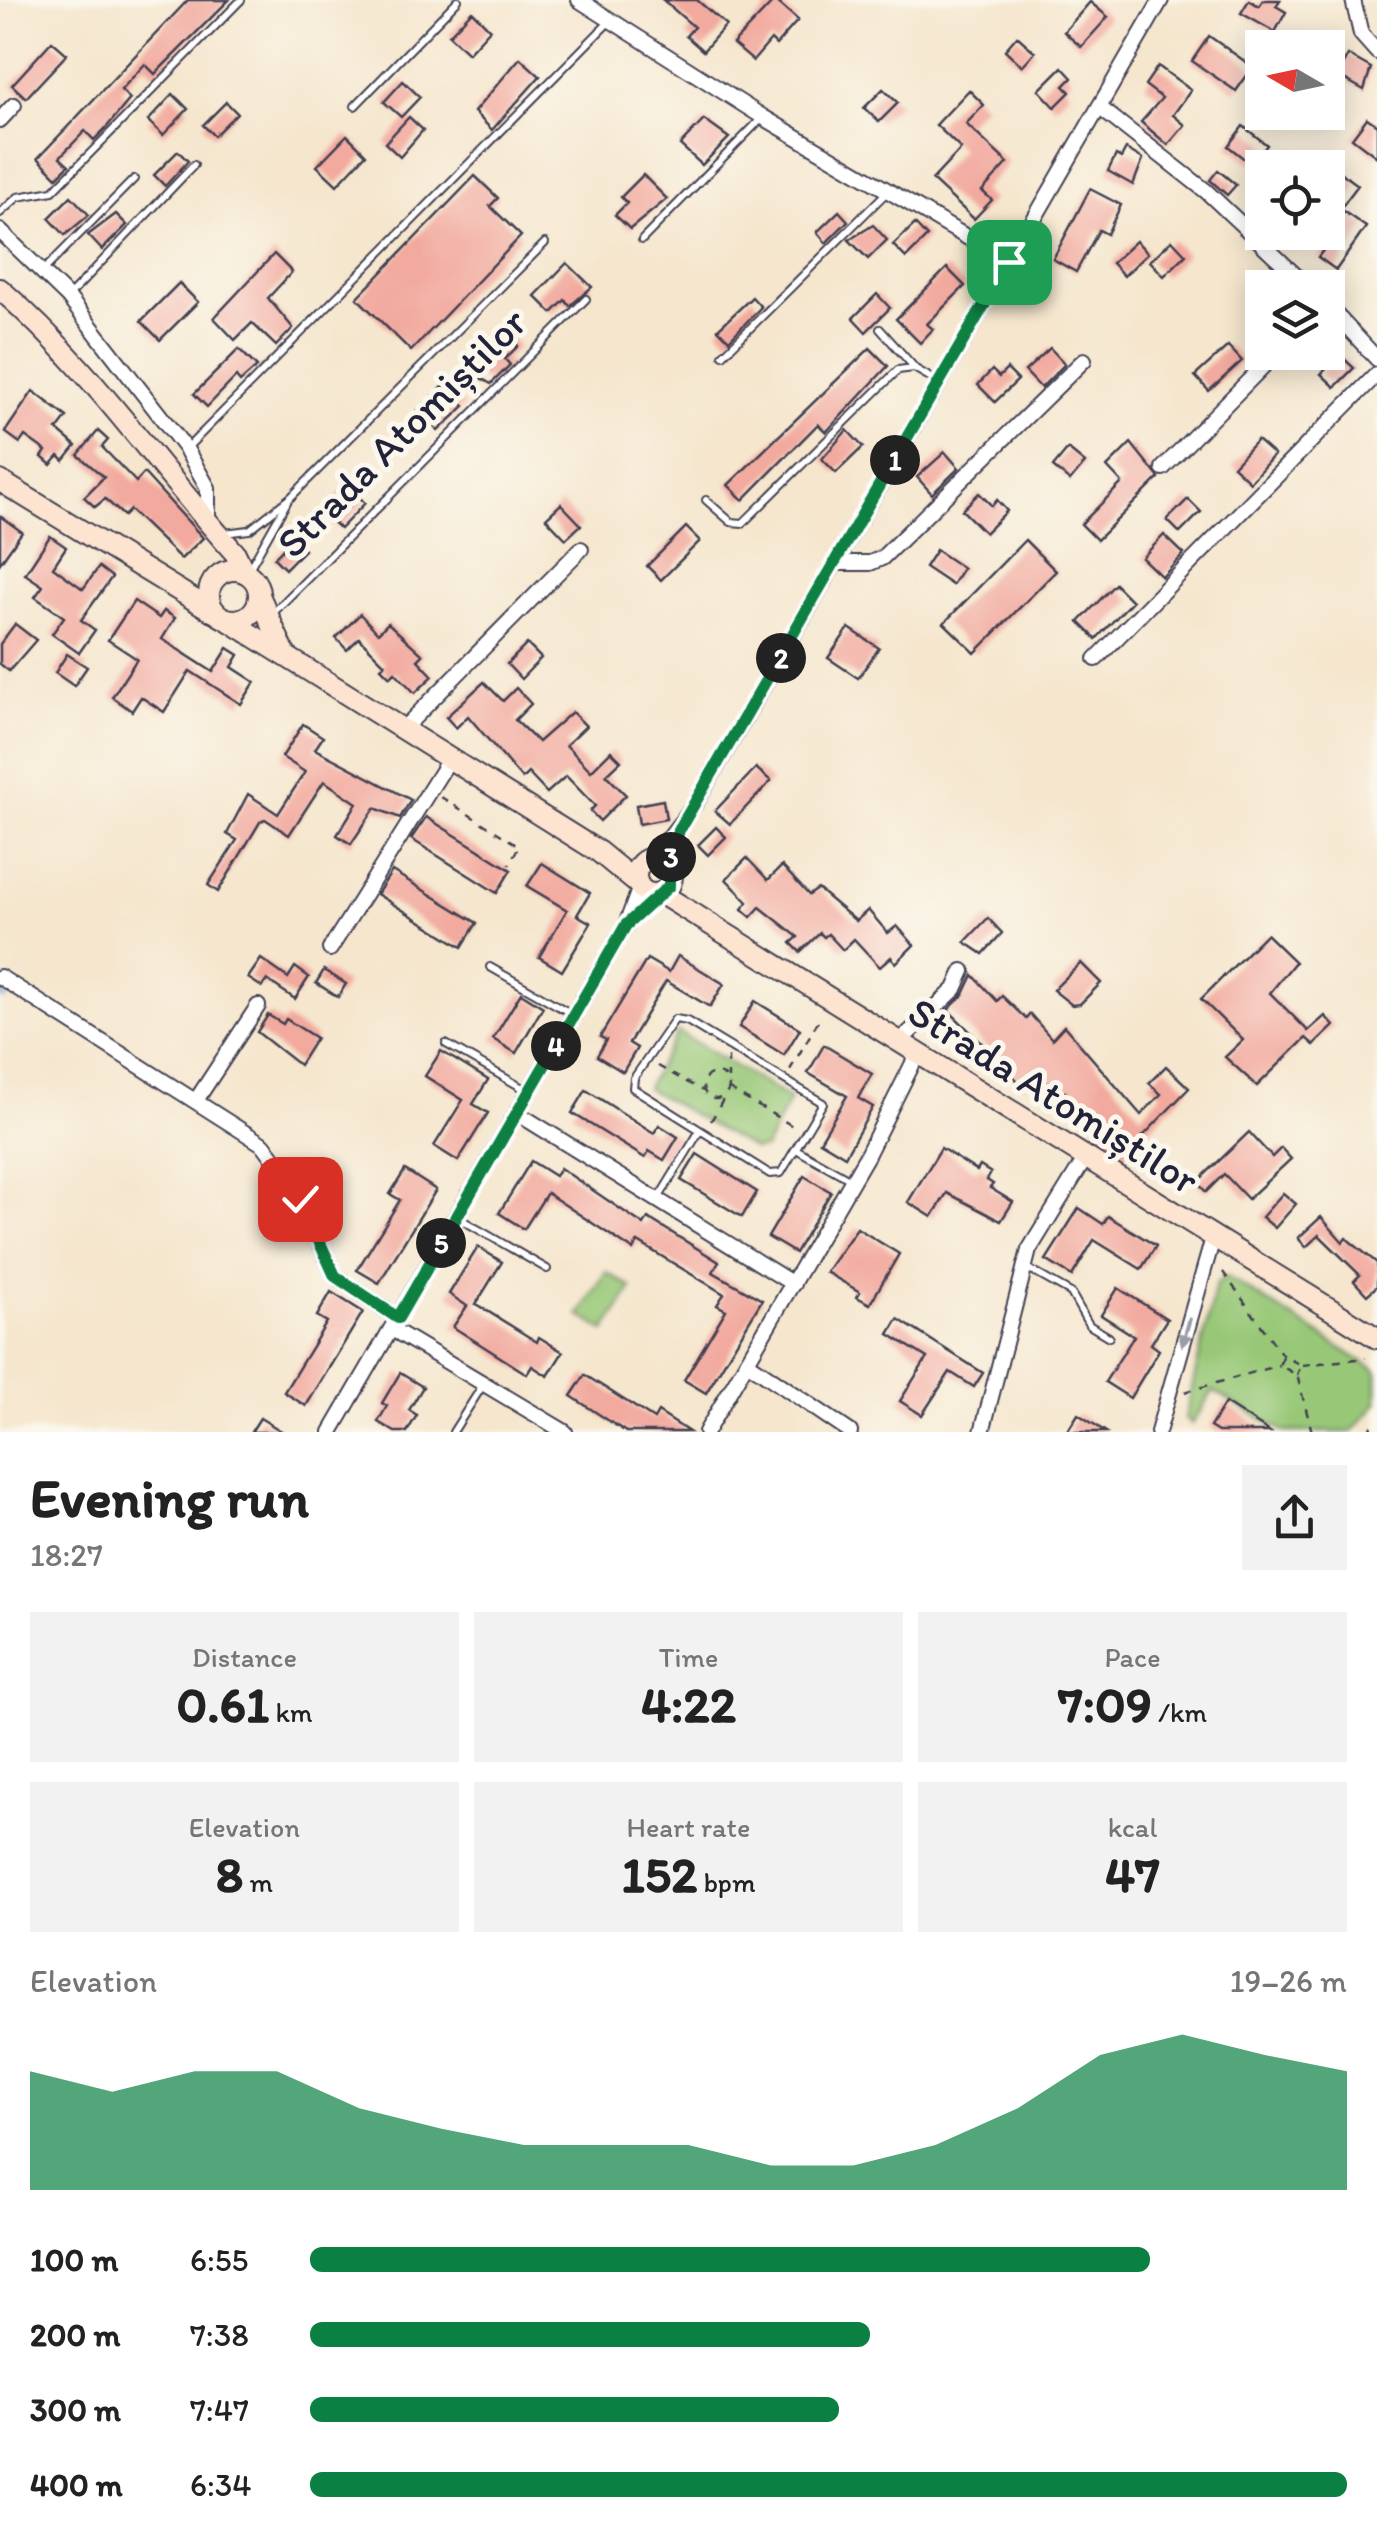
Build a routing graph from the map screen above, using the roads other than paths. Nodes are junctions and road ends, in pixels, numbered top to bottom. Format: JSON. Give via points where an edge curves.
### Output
{"nodes":[{"id":1,"x":242,"y":0,"type":"edge"},
{"id":2,"x":458,"y":0,"type":"edge"},
{"id":3,"x":579,"y":0,"type":"edge"},
{"id":4,"x":1161,"y":0,"type":"edge"},
{"id":5,"x":1353,"y":0,"type":"edge"},
{"id":6,"x":610,"y":20,"type":"junction"},
{"id":7,"x":1377,"y":52,"type":"edge"},
{"id":8,"x":14,"y":105,"type":"dead end"},
{"id":9,"x":355,"y":106,"type":"dead end"},
{"id":10,"x":1099,"y":107,"type":"junction"},
{"id":11,"x":763,"y":117,"type":"junction"},
{"id":12,"x":0,"y":120,"type":"edge"},
{"id":13,"x":194,"y":165,"type":"dead end"},
{"id":14,"x":134,"y":179,"type":"dead end"},
{"id":15,"x":888,"y":190,"type":"junction"},
{"id":16,"x":0,"y":213,"type":"edge"},
{"id":17,"x":0,"y":230,"type":"edge"},
{"id":18,"x":642,"y":240,"type":"dead end"},
{"id":19,"x":545,"y":242,"type":"dead end"},
{"id":20,"x":1009,"y":262,"type":"junction"},
{"id":21,"x":1290,"y":270,"type":"edge"},
{"id":22,"x":43,"y":271,"type":"junction"},
{"id":23,"x":0,"y":289,"type":"edge"},
{"id":24,"x":68,"y":297,"type":"junction"},
{"id":25,"x":586,"y":299,"type":"dead end"},
{"id":26,"x":1345,"y":324,"type":"edge"},
{"id":27,"x":880,"y":329,"type":"dead end"},
{"id":28,"x":723,"y":355,"type":"dead end"},
{"id":29,"x":1377,"y":358,"type":"edge"},
{"id":30,"x":1084,"y":360,"type":"dead end"},
{"id":31,"x":914,"y":368,"type":"junction"},
{"id":32,"x":1259,"y":370,"type":"edge"},
{"id":33,"x":1377,"y":374,"type":"edge"},
{"id":34,"x":940,"y":383,"type":"junction"},
{"id":35,"x":186,"y":448,"type":"junction"},
{"id":36,"x":1163,"y":468,"type":"dead end"},
{"id":37,"x":0,"y":480,"type":"edge"},
{"id":38,"x":290,"y":497,"type":"junction"},
{"id":39,"x":706,"y":500,"type":"dead end"},
{"id":40,"x":213,"y":527,"type":"junction"},
{"id":41,"x":581,"y":548,"type":"dead end"},
{"id":42,"x":836,"y":563,"type":"junction"},
{"id":43,"x":239,"y":572,"type":"junction"},
{"id":44,"x":210,"y":586,"type":"junction"},
{"id":45,"x":177,"y":590,"type":"junction"},
{"id":46,"x":259,"y":595,"type":"junction"},
{"id":47,"x":221,"y":616,"type":"junction"},
{"id":48,"x":269,"y":617,"type":"junction"},
{"id":49,"x":285,"y":654,"type":"junction"},
{"id":50,"x":1096,"y":659,"type":"dead end"},
{"id":51,"x":404,"y":729,"type":"junction"},
{"id":52,"x":450,"y":758,"type":"junction"},
{"id":53,"x":655,"y":877,"type":"junction"},
{"id":54,"x":330,"y":949,"type":"dead end"},
{"id":55,"x":490,"y":967,"type":"dead end"},
{"id":56,"x":963,"y":971,"type":"dead end"},
{"id":57,"x":0,"y":977,"type":"edge"},
{"id":58,"x":258,"y":1006,"type":"dead end"},
{"id":59,"x":574,"y":1015,"type":"junction"},
{"id":60,"x":898,"y":1043,"type":"junction"},
{"id":61,"x":446,"y":1044,"type":"dead end"},
{"id":62,"x":917,"y":1055,"type":"junction"},
{"id":63,"x":530,"y":1092,"type":"junction"},
{"id":64,"x":197,"y":1099,"type":"junction"},
{"id":65,"x":517,"y":1114,"type":"junction"},
{"id":66,"x":701,"y":1133,"type":"junction"},
{"id":67,"x":796,"y":1149,"type":"junction"},
{"id":68,"x":1084,"y":1159,"type":"junction"},
{"id":69,"x":852,"y":1181,"type":"junction"},
{"id":70,"x":657,"y":1200,"type":"junction"},
{"id":71,"x":456,"y":1216,"type":"junction"},
{"id":72,"x":1214,"y":1238,"type":"junction"},
{"id":73,"x":1024,"y":1266,"type":"junction"},
{"id":74,"x":547,"y":1270,"type":"dead end"},
{"id":75,"x":793,"y":1284,"type":"junction"},
{"id":76,"x":395,"y":1323,"type":"junction"},
{"id":77,"x":1109,"y":1337,"type":"dead end"},
{"id":78,"x":1377,"y":1338,"type":"edge"},
{"id":79,"x":747,"y":1362,"type":"junction"},
{"id":80,"x":484,"y":1384,"type":"junction"},
{"id":81,"x":332,"y":1432,"type":"edge"},
{"id":82,"x":454,"y":1432,"type":"edge"},
{"id":83,"x":565,"y":1432,"type":"edge"},
{"id":84,"x":706,"y":1432,"type":"edge"},
{"id":85,"x":850,"y":1432,"type":"edge"},
{"id":86,"x":982,"y":1432,"type":"edge"},
{"id":87,"x":1158,"y":1432,"type":"edge"}],
"edges":[{"from":1,"to":16,"type":"lane","via":[[52,191],[18,198]]},
{"from":2,"to":9,"type":"lane"},
{"from":3,"to":6,"type":"street"},
{"from":4,"to":10,"type":"street"},
{"from":5,"to":7,"type":"street","via":[[1361,34]]},
{"from":6,"to":11,"type":"street"},
{"from":6,"to":35,"type":"lane"},
{"from":8,"to":12,"type":"street"},
{"from":10,"to":20,"type":"street"},
{"from":10,"to":21,"type":"street","via":[[1206,191]]},
{"from":11,"to":15,"type":"street"},
{"from":11,"to":18,"type":"lane"},
{"from":13,"to":24,"type":"lane"},
{"from":14,"to":22,"type":"lane"},
{"from":15,"to":20,"type":"street"},
{"from":15,"to":28,"type":"lane"},
{"from":17,"to":22,"type":"street","name":"Strada Atomiștilor"},
{"from":19,"to":38,"type":"lane"},
{"from":20,"to":34,"type":"street"},
{"from":22,"to":24,"type":"street","name":"Strada Atomiștilor"},
{"from":23,"to":40,"type":"main road","name":"Strada Atomiștilor","via":[[83,368]]},
{"from":24,"to":35,"type":"street","name":"Strada Atomiștilor"},
{"from":25,"to":48,"type":"lane","name":"Strada Atomiștilor"},
{"from":26,"to":29,"type":"street"},
{"from":27,"to":31,"type":"lane"},
{"from":30,"to":42,"type":"street","via":[[882,558]]},
{"from":31,"to":34,"type":"lane"},
{"from":31,"to":39,"type":"lane","via":[[898,370],[743,523],[730,522]]},
{"from":32,"to":36,"type":"street"},
{"from":33,"to":50,"type":"street"},
{"from":34,"to":42,"type":"street"},
{"from":35,"to":40,"type":"street","name":"Strada Atomiștilor","via":[[208,488]]},
{"from":37,"to":45,"type":"main road"},
{"from":38,"to":40,"type":"lane","via":[[248,530]]},
{"from":38,"to":43,"type":"lane"},
{"from":40,"to":43,"type":"main road","name":"Strada Atomiștilor","via":[[235,552]]},
{"from":41,"to":51,"type":"street"},
{"from":42,"to":53,"type":"street"},
{"from":43,"to":44,"type":"main road"},
{"from":43,"to":46,"type":"main road","name":"Strada Atomiștilor"},
{"from":44,"to":45,"type":"main road"},
{"from":44,"to":47,"type":"main road"},
{"from":45,"to":47,"type":"main road"},
{"from":46,"to":47,"type":"main road","via":[[253,612]]},
{"from":46,"to":48,"type":"main road","name":"Strada Atomiștilor"},
{"from":47,"to":49,"type":"main road"},
{"from":48,"to":49,"type":"main road","name":"Strada Atomiștilor"},
{"from":49,"to":51,"type":"main road"},
{"from":51,"to":52,"type":"main road"},
{"from":52,"to":53,"type":"main road","via":[[598,852]]},
{"from":52,"to":54,"type":"street"},
{"from":53,"to":59,"type":"street"},
{"from":53,"to":60,"type":"main road","name":"Strada Atomiștilor","via":[[694,914]]},
{"from":55,"to":59,"type":"lane"},
{"from":56,"to":60,"type":"street","via":[[955,989]]},
{"from":57,"to":64,"type":"street"},
{"from":58,"to":64,"type":"street"},
{"from":59,"to":63,"type":"street"},
{"from":60,"to":62,"type":"main road","name":"Strada Atomiștilor"},
{"from":61,"to":63,"type":"lane"},
{"from":62,"to":68,"type":"main road","name":"Strada Atomiștilor"},
{"from":62,"to":69,"type":"street"},
{"from":63,"to":65,"type":"street"},
{"from":64,"to":76,"type":"street","via":[[272,1154],[335,1276]]},
{"from":65,"to":70,"type":"street"},
{"from":65,"to":71,"type":"street"},
{"from":66,"to":67,"type":"lane","via":[[770,1174],[781,1173]]},
{"from":66,"to":67,"type":"lane","via":[[633,1088],[675,1018],[822,1103]]},
{"from":66,"to":70,"type":"lane"},
{"from":67,"to":69,"type":"lane"},
{"from":68,"to":72,"type":"main road","name":"Strada Atomiștilor"},
{"from":68,"to":73,"type":"street"},
{"from":69,"to":75,"type":"street"},
{"from":70,"to":75,"type":"street"},
{"from":71,"to":74,"type":"lane"},
{"from":71,"to":76,"type":"street"},
{"from":72,"to":78,"type":"main road","name":"Strada Atomiștilor"},
{"from":72,"to":87,"type":"street","one_way":true},
{"from":73,"to":77,"type":"lane","via":[[1071,1293],[1088,1325]]},
{"from":73,"to":86,"type":"street"},
{"from":75,"to":79,"type":"street"},
{"from":76,"to":80,"type":"street"},
{"from":76,"to":81,"type":"street"},
{"from":79,"to":84,"type":"street"},
{"from":79,"to":85,"type":"street"},
{"from":80,"to":82,"type":"lane"},
{"from":80,"to":83,"type":"street"}]}
